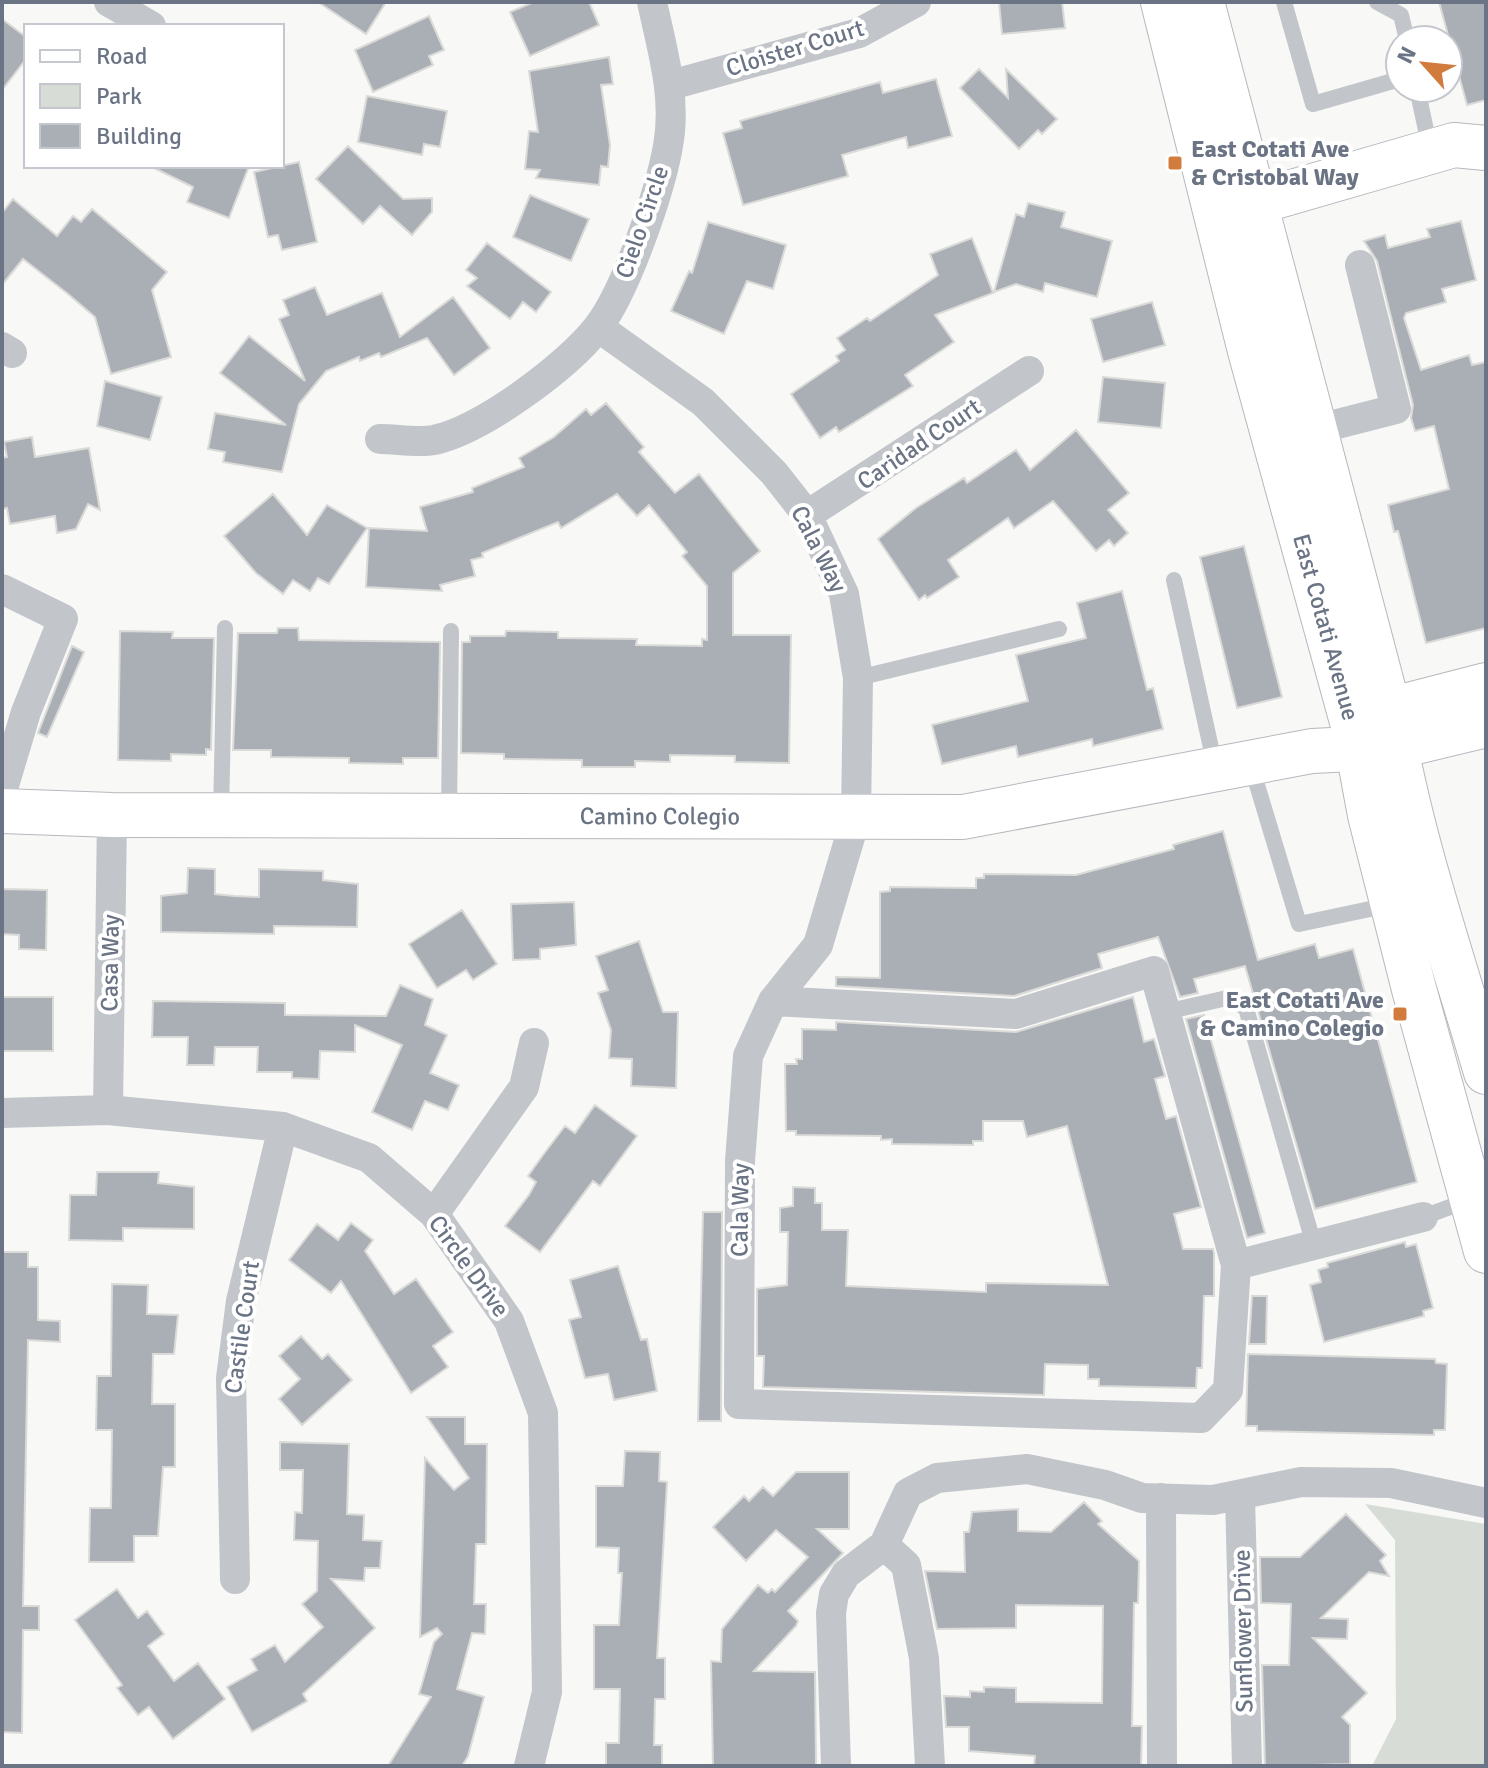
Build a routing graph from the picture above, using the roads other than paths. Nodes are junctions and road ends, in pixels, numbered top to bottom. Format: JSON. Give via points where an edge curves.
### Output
{"nodes":[{"id":1,"x":109,"y":2,"type":"edge"},
{"id":2,"x":652,"y":2,"type":"edge"},
{"id":3,"x":916,"y":2,"type":"edge"},
{"id":4,"x":1163,"y":2,"type":"edge"},
{"id":5,"x":1202,"y":2,"type":"edge"},
{"id":6,"x":1284,"y":2,"type":"edge"},
{"id":7,"x":1377,"y":2,"type":"edge"},
{"id":8,"x":148,"y":24,"type":"edge"},
{"id":9,"x":1403,"y":24,"type":"edge"},
{"id":10,"x":1384,"y":84,"type":"edge"},
{"id":11,"x":671,"y":85,"type":"junction"},
{"id":12,"x":1420,"y":104,"type":"edge"},
{"id":13,"x":1486,"y":148,"type":"edge"},
{"id":14,"x":1430,"y":151,"type":"junction"},
{"id":15,"x":1236,"y":208,"type":"junction"},
{"id":16,"x":1360,"y":265,"type":"dead end"},
{"id":17,"x":598,"y":327,"type":"junction"},
{"id":18,"x":1029,"y":371,"type":"dead end"},
{"id":19,"x":1294,"y":435,"type":"junction"},
{"id":20,"x":380,"y":439,"type":"dead end"},
{"id":21,"x":807,"y":515,"type":"junction"},
{"id":22,"x":1174,"y":580,"type":"dead end"},
{"id":23,"x":2,"y":589,"type":"edge"},
{"id":24,"x":225,"y":628,"type":"dead end"},
{"id":25,"x":1059,"y":629,"type":"dead end"},
{"id":26,"x":451,"y":631,"type":"dead end"},
{"id":27,"x":858,"y":678,"type":"junction"},
{"id":28,"x":1486,"y":685,"type":"edge"},
{"id":29,"x":1486,"y":725,"type":"edge"},
{"id":30,"x":1374,"y":734,"type":"junction"},
{"id":31,"x":1234,"y":768,"type":"junction"},
{"id":32,"x":2,"y":792,"type":"edge"},
{"id":33,"x":2,"y":811,"type":"edge"},
{"id":34,"x":112,"y":815,"type":"junction"},
{"id":35,"x":221,"y":816,"type":"junction"},
{"id":36,"x":449,"y":817,"type":"junction"},
{"id":37,"x":856,"y":817,"type":"junction"},
{"id":38,"x":1414,"y":899,"type":"junction"},
{"id":39,"x":773,"y":1001,"type":"junction"},
{"id":40,"x":1165,"y":1012,"type":"junction"},
{"id":41,"x":534,"y":1043,"type":"dead end"},
{"id":42,"x":1486,"y":1072,"type":"edge"},
{"id":43,"x":108,"y":1110,"type":"junction"},
{"id":44,"x":2,"y":1113,"type":"edge"},
{"id":45,"x":283,"y":1127,"type":"junction"},
{"id":46,"x":1479,"y":1196,"type":"edge"},
{"id":47,"x":434,"y":1214,"type":"junction"},
{"id":48,"x":1423,"y":1217,"type":"joint"},
{"id":49,"x":1314,"y":1245,"type":"junction"},
{"id":50,"x":1486,"y":1251,"type":"edge"},
{"id":51,"x":1236,"y":1265,"type":"junction"},
{"id":52,"x":1240,"y":1496,"type":"junction"},
{"id":53,"x":1161,"y":1498,"type":"junction"},
{"id":54,"x":1486,"y":1503,"type":"edge"},
{"id":55,"x":884,"y":1545,"type":"junction"},
{"id":56,"x":235,"y":1579,"type":"dead end"},
{"id":57,"x":529,"y":1766,"type":"edge"},
{"id":58,"x":836,"y":1766,"type":"edge"},
{"id":59,"x":930,"y":1766,"type":"edge"},
{"id":60,"x":1162,"y":1766,"type":"edge"},
{"id":61,"x":1247,"y":1766,"type":"edge"}],
"edges":[{"from":1,"to":8,"type":"street"},
{"from":2,"to":11,"type":"street","name":"Cielo Circle"},
{"from":3,"to":11,"type":"street","name":"Cloister Court","via":[[859,33]]},
{"from":4,"to":15,"type":"street","name":"East Cotati Avenue"},
{"from":5,"to":15,"type":"street","name":"East Cotati Avenue"},
{"from":6,"to":10,"type":"lane","via":[[1313,104]]},
{"from":7,"to":9,"type":"lane","via":[[1401,15]]},
{"from":11,"to":17,"type":"street","name":"Cielo Circle","via":[[668,146],[631,267]]},
{"from":12,"to":14,"type":"lane"},
{"from":13,"to":14,"type":"street","via":[[1454,145]]},
{"from":14,"to":15,"type":"street"},
{"from":15,"to":19,"type":"street","name":"East Cotati Avenue"},
{"from":16,"to":19,"type":"street","via":[[1396,409]]},
{"from":17,"to":20,"type":"street","name":"Cielo Circle","via":[[507,407],[434,440]]},
{"from":17,"to":21,"type":"street","name":"Cala Way","via":[[703,402],[774,473]]},
{"from":18,"to":21,"type":"street","name":"Caridad Court"},
{"from":19,"to":30,"type":"street","name":"East Cotati Avenue"},
{"from":21,"to":27,"type":"street","name":"Cala Way","via":[[844,594]]},
{"from":22,"to":31,"type":"lane"},
{"from":23,"to":32,"type":"street","via":[[63,619]]},
{"from":24,"to":35,"type":"lane"},
{"from":25,"to":27,"type":"lane"},
{"from":26,"to":36,"type":"lane"},
{"from":27,"to":37,"type":"street","name":"Cala Way"},
{"from":28,"to":30,"type":"street","name":"Camino Colegio"},
{"from":29,"to":30,"type":"street","name":"Camino Colegio"},
{"from":30,"to":31,"type":"street","name":"Camino Colegio"},
{"from":30,"to":38,"type":"street","name":"East Cotati Avenue","via":[[1370,815]]},
{"from":31,"to":37,"type":"street","name":"Camino Colegio","via":[[963,817]]},
{"from":31,"to":38,"type":"lane","via":[[1299,924]]},
{"from":33,"to":34,"type":"street","name":"Camino Colegio"},
{"from":34,"to":35,"type":"street","name":"Camino Colegio"},
{"from":34,"to":43,"type":"street","name":"Casa Way"},
{"from":35,"to":36,"type":"street","name":"Camino Colegio"},
{"from":36,"to":37,"type":"street","name":"Camino Colegio"},
{"from":37,"to":39,"type":"street","name":"Cala Way","via":[[818,945]]},
{"from":38,"to":42,"type":"street","name":"East Cotati Avenue"},
{"from":38,"to":46,"type":"street","name":"East Cotati Avenue"},
{"from":39,"to":40,"type":"street","via":[[1016,1014],[1154,971]]},
{"from":39,"to":51,"type":"street","name":"Cala Way","via":[[748,1056],[740,1161],[739,1404],[1201,1418],[1228,1390]]},
{"from":40,"to":49,"type":"lane","via":[[1227,998],[1246,1008]]},
{"from":40,"to":51,"type":"street"},
{"from":41,"to":47,"type":"street","via":[[524,1087]]},
{"from":43,"to":44,"type":"street","name":"Circle Drive"},
{"from":43,"to":45,"type":"street","name":"Circle Drive"},
{"from":45,"to":47,"type":"street","name":"Circle Drive","via":[[369,1158]]},
{"from":45,"to":56,"type":"street","name":"Castile Court","via":[[241,1301],[231,1378]]},
{"from":46,"to":48,"type":"lane"},
{"from":46,"to":50,"type":"street","name":"East Cotati Avenue"},
{"from":47,"to":57,"type":"street","name":"Circle Drive","via":[[509,1321],[543,1413],[547,1692]]},
{"from":48,"to":49,"type":"street"},
{"from":49,"to":51,"type":"street"},
{"from":52,"to":53,"type":"street"},
{"from":52,"to":54,"type":"street","via":[[1301,1482],[1391,1483]]},
{"from":52,"to":61,"type":"street","name":"Sunflower Drive"},
{"from":53,"to":55,"type":"street","via":[[1142,1498],[1027,1469],[937,1478],[908,1493]]},
{"from":53,"to":60,"type":"street"},
{"from":55,"to":58,"type":"street","via":[[846,1574],[834,1594]]},
{"from":55,"to":59,"type":"street","via":[[906,1565],[924,1658]]}]}
